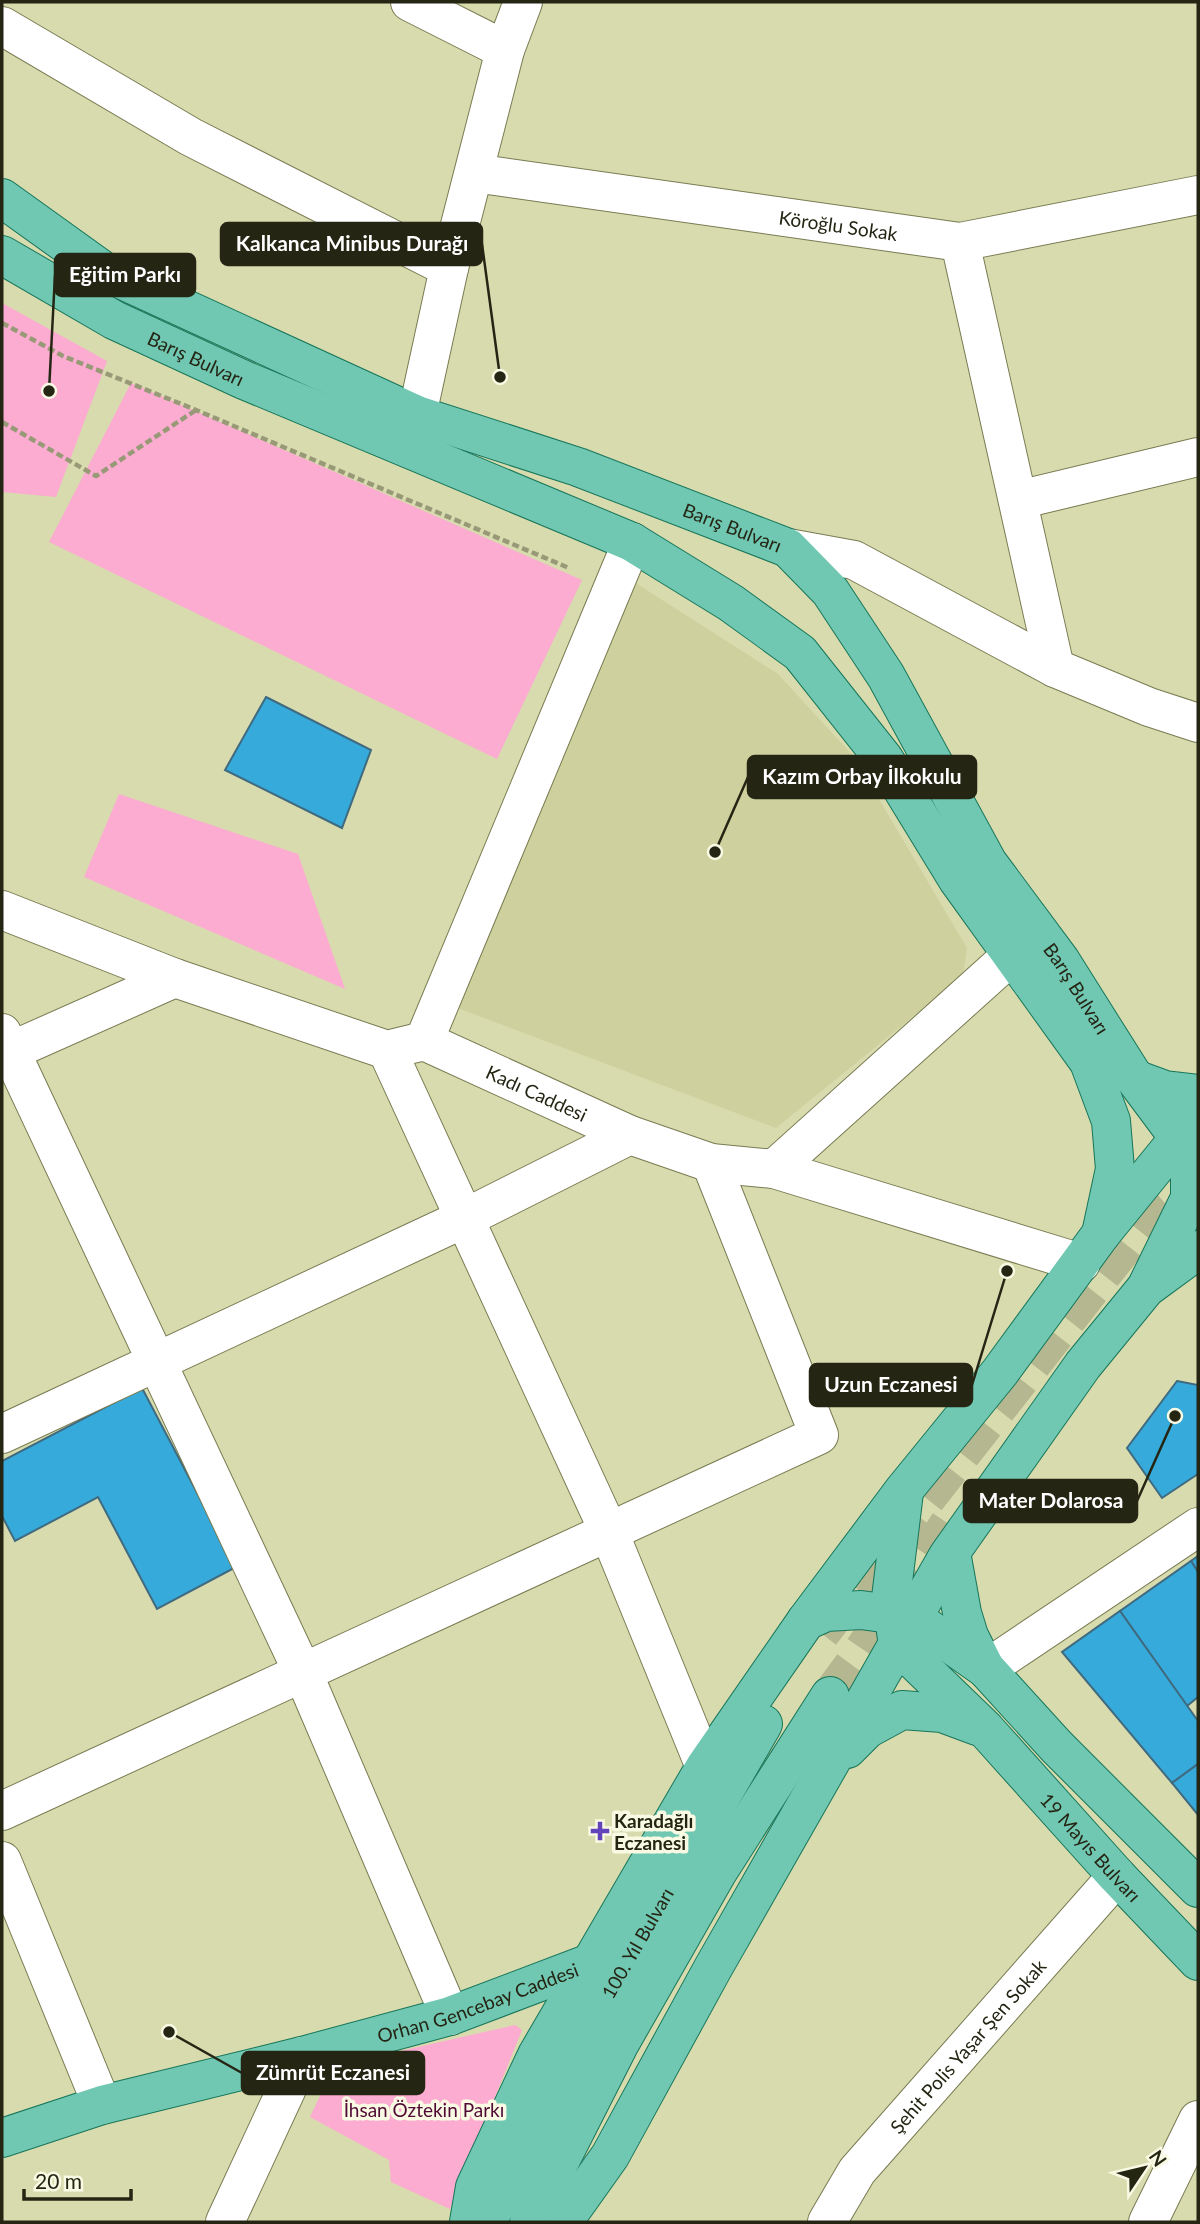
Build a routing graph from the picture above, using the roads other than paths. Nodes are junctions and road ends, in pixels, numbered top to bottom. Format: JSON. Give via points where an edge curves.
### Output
{"nodes":[{"id":1,"x":410,"y":2,"type":"edge"},
{"id":2,"x":523,"y":2,"type":"edge"},
{"id":3,"x":2,"y":26,"type":"edge"},
{"id":4,"x":505,"y":50,"type":"junction"},
{"id":5,"x":474,"y":173,"type":"junction"},
{"id":6,"x":1198,"y":195,"type":"edge"},
{"id":7,"x":2,"y":198,"type":"edge"},
{"id":8,"x":960,"y":242,"type":"junction"},
{"id":9,"x":2,"y":255,"type":"edge"},
{"id":10,"x":449,"y":268,"type":"junction"},
{"id":11,"x":418,"y":415,"type":"junction"},
{"id":12,"x":1198,"y":457,"type":"edge"},
{"id":13,"x":1017,"y":500,"type":"junction"},
{"id":14,"x":632,"y":542,"type":"junction"},
{"id":15,"x":788,"y":548,"type":"junction"},
{"id":16,"x":1055,"y":668,"type":"junction"},
{"id":17,"x":1198,"y":696,"type":"edge"},
{"id":18,"x":1149,"y":707,"type":"junction"},
{"id":19,"x":1198,"y":723,"type":"edge"},
{"id":20,"x":2,"y":910,"type":"edge"},
{"id":21,"x":1011,"y":956,"type":"junction"},
{"id":22,"x":175,"y":978,"type":"junction"},
{"id":23,"x":424,"y":1041,"type":"junction"},
{"id":24,"x":5,"y":1047,"type":"edge"},
{"id":25,"x":387,"y":1050,"type":"junction"},
{"id":26,"x":1089,"y":1062,"type":"junction"},
{"id":27,"x":1135,"y":1079,"type":"junction"},
{"id":28,"x":1198,"y":1094,"type":"edge"},
{"id":29,"x":630,"y":1135,"type":"junction"},
{"id":30,"x":1186,"y":1151,"type":"edge"},
{"id":31,"x":711,"y":1163,"type":"junction"},
{"id":32,"x":774,"y":1169,"type":"junction"},
{"id":33,"x":463,"y":1219,"type":"junction"},
{"id":34,"x":1091,"y":1248,"type":"junction"},
{"id":35,"x":1198,"y":1251,"type":"edge"},
{"id":36,"x":1146,"y":1288,"type":"junction"},
{"id":37,"x":158,"y":1362,"type":"junction"},
{"id":38,"x":2,"y":1434,"type":"edge"},
{"id":39,"x":904,"y":1490,"type":"junction"},
{"id":40,"x":1198,"y":1527,"type":"edge"},
{"id":41,"x":609,"y":1532,"type":"junction"},
{"id":42,"x":951,"y":1552,"type":"junction"},
{"id":43,"x":806,"y":1621,"type":"junction"},
{"id":44,"x":901,"y":1625,"type":"junction"},
{"id":45,"x":796,"y":1667,"type":"tunnel mouth"},
{"id":46,"x":986,"y":1670,"type":"junction"},
{"id":47,"x":303,"y":1673,"type":"junction"},
{"id":48,"x":830,"y":1696,"type":"tunnel mouth"},
{"id":49,"x":986,"y":1730,"type":"junction"},
{"id":50,"x":828,"y":1766,"type":"junction"},
{"id":51,"x":705,"y":1767,"type":"junction"},
{"id":52,"x":2,"y":1811,"type":"edge"},
{"id":53,"x":2,"y":1861,"type":"edge"},
{"id":54,"x":1118,"y":1877,"type":"junction"},
{"id":55,"x":1196,"y":1882,"type":"edge"},
{"id":56,"x":1198,"y":1961,"type":"edge"},
{"id":57,"x":590,"y":1964,"type":"junction"},
{"id":58,"x":450,"y":2016,"type":"junction"},
{"id":59,"x":302,"y":2056,"type":"junction"},
{"id":60,"x":102,"y":2105,"type":"junction"},
{"id":61,"x":1198,"y":2120,"type":"edge"},
{"id":62,"x":2,"y":2138,"type":"edge"},
{"id":63,"x":225,"y":2222,"type":"edge"},
{"id":64,"x":469,"y":2222,"type":"edge"},
{"id":65,"x":487,"y":2222,"type":"edge"},
{"id":66,"x":529,"y":2222,"type":"edge"},
{"id":67,"x":563,"y":2222,"type":"edge"},
{"id":68,"x":827,"y":2222,"type":"edge"},
{"id":69,"x":1148,"y":2222,"type":"edge"}],
"edges":[{"from":1,"to":4,"type":"street"},
{"from":2,"to":4,"type":"street"},
{"from":3,"to":10,"type":"street","via":[[191,137]]},
{"from":4,"to":5,"type":"street"},
{"from":5,"to":8,"type":"street","name":"Köroğlu Sokak"},
{"from":5,"to":10,"type":"street"},
{"from":6,"to":8,"type":"street","name":"Köroğlu Sokak"},
{"from":7,"to":11,"type":"main road","name":"Barış Bulvarı","via":[[105,272]]},
{"from":8,"to":13,"type":"street"},
{"from":9,"to":14,"type":"main road","name":"Barış Bulvarı","via":[[114,320],[244,380]]},
{"from":10,"to":11,"type":"street"},
{"from":11,"to":15,"type":"main road","name":"Barış Bulvarı","via":[[578,467]]},
{"from":12,"to":13,"type":"street"},
{"from":13,"to":16,"type":"street"},
{"from":14,"to":21,"type":"main road","name":"Barış Bulvarı","via":[[731,603],[800,653],[884,759]]},
{"from":14,"to":23,"type":"street"},
{"from":15,"to":16,"type":"street","via":[[854,560]]},
{"from":15,"to":27,"type":"main road","name":"Barış Bulvarı","via":[[830,591],[886,676],[988,863],[1060,960]]},
{"from":16,"to":18,"type":"street"},
{"from":17,"to":18,"type":"street"},
{"from":18,"to":19,"type":"street"},
{"from":20,"to":22,"type":"street"},
{"from":21,"to":26,"type":"main road","name":"Barış Bulvarı"},
{"from":21,"to":32,"type":"street"},
{"from":22,"to":24,"type":"street"},
{"from":22,"to":25,"type":"street"},
{"from":23,"to":25,"type":"street"},
{"from":23,"to":29,"type":"street","name":"Kadı Caddesi"},
{"from":24,"to":37,"type":"street"},
{"from":25,"to":33,"type":"street"},
{"from":26,"to":30,"type":"main road"},
{"from":26,"to":34,"type":"main road","name":"Barış Bulvarı","via":[[1111,1121],[1115,1169]]},
{"from":27,"to":28,"type":"main road","via":[[1165,1090]]},
{"from":27,"to":30,"type":"main road","name":"Barış Bulvarı"},
{"from":29,"to":31,"type":"street","name":"Kadı Caddesi"},
{"from":29,"to":33,"type":"street"},
{"from":30,"to":34,"type":"main road"},
{"from":30,"to":36,"type":"main road","via":[[1191,1198]]},
{"from":31,"to":32,"type":"street","name":"Kadı Caddesi"},
{"from":31,"to":41,"type":"street","via":[[819,1435]]},
{"from":32,"to":34,"type":"street","name":"Kadı Caddesi"},
{"from":33,"to":37,"type":"street"},
{"from":33,"to":41,"type":"street"},
{"from":34,"to":39,"type":"main road","via":[[1000,1372]]},
{"from":35,"to":36,"type":"main road"},
{"from":36,"to":42,"type":"main road","via":[[1083,1365]]},
{"from":37,"to":38,"type":"street"},
{"from":37,"to":47,"type":"street"},
{"from":39,"to":43,"type":"main road"},
{"from":39,"to":44,"type":"main road","via":[[891,1598]]},
{"from":40,"to":46,"type":"street"},
{"from":41,"to":47,"type":"street"},
{"from":41,"to":51,"type":"street"},
{"from":42,"to":44,"type":"main road"},
{"from":42,"to":46,"type":"main road","via":[[962,1613]]},
{"from":43,"to":44,"type":"main road","via":[[826,1612],[860,1610]]},
{"from":43,"to":51,"type":"main road"},
{"from":44,"to":46,"type":"main road"},
{"from":44,"to":49,"type":"main road","name":"19 Mayıs Bulvarı"},
{"from":44,"to":50,"type":"main road"},
{"from":45,"to":65,"type":"main road","name":"100. Yıl Bulvarı","via":[[582,2039]]},
{"from":46,"to":55,"type":"main road","via":[[1057,1747]]},
{"from":47,"to":52,"type":"street"},
{"from":47,"to":58,"type":"street"},
{"from":48,"to":66,"type":"main road","name":"100. Yıl Bulvarı","via":[[717,1873],[641,2006]]},
{"from":49,"to":50,"type":"main road","via":[[943,1713],[902,1710],[867,1729]]},
{"from":49,"to":54,"type":"main road","name":"19 Mayıs Bulvarı"},
{"from":50,"to":67,"type":"main road","via":[[610,2156]]},
{"from":51,"to":57,"type":"main road"},
{"from":53,"to":60,"type":"street"},
{"from":54,"to":56,"type":"main road","name":"19 Mayıs Bulvarı"},
{"from":54,"to":68,"type":"street","name":"Şehit Polis Yaşar Şen Sokak","via":[[857,2171]]},
{"from":57,"to":58,"type":"main road","name":"Orhan Gencebay Caddesi"},
{"from":57,"to":64,"type":"main road","via":[[537,2055],[480,2175]]},
{"from":58,"to":59,"type":"main road","name":"Orhan Gencebay Caddesi"},
{"from":59,"to":60,"type":"main road","name":"Orhan Gencebay Caddesi"},
{"from":59,"to":63,"type":"street"},
{"from":60,"to":62,"type":"main road","name":"Orhan Gencebay Caddesi"},
{"from":61,"to":69,"type":"street"}]}
